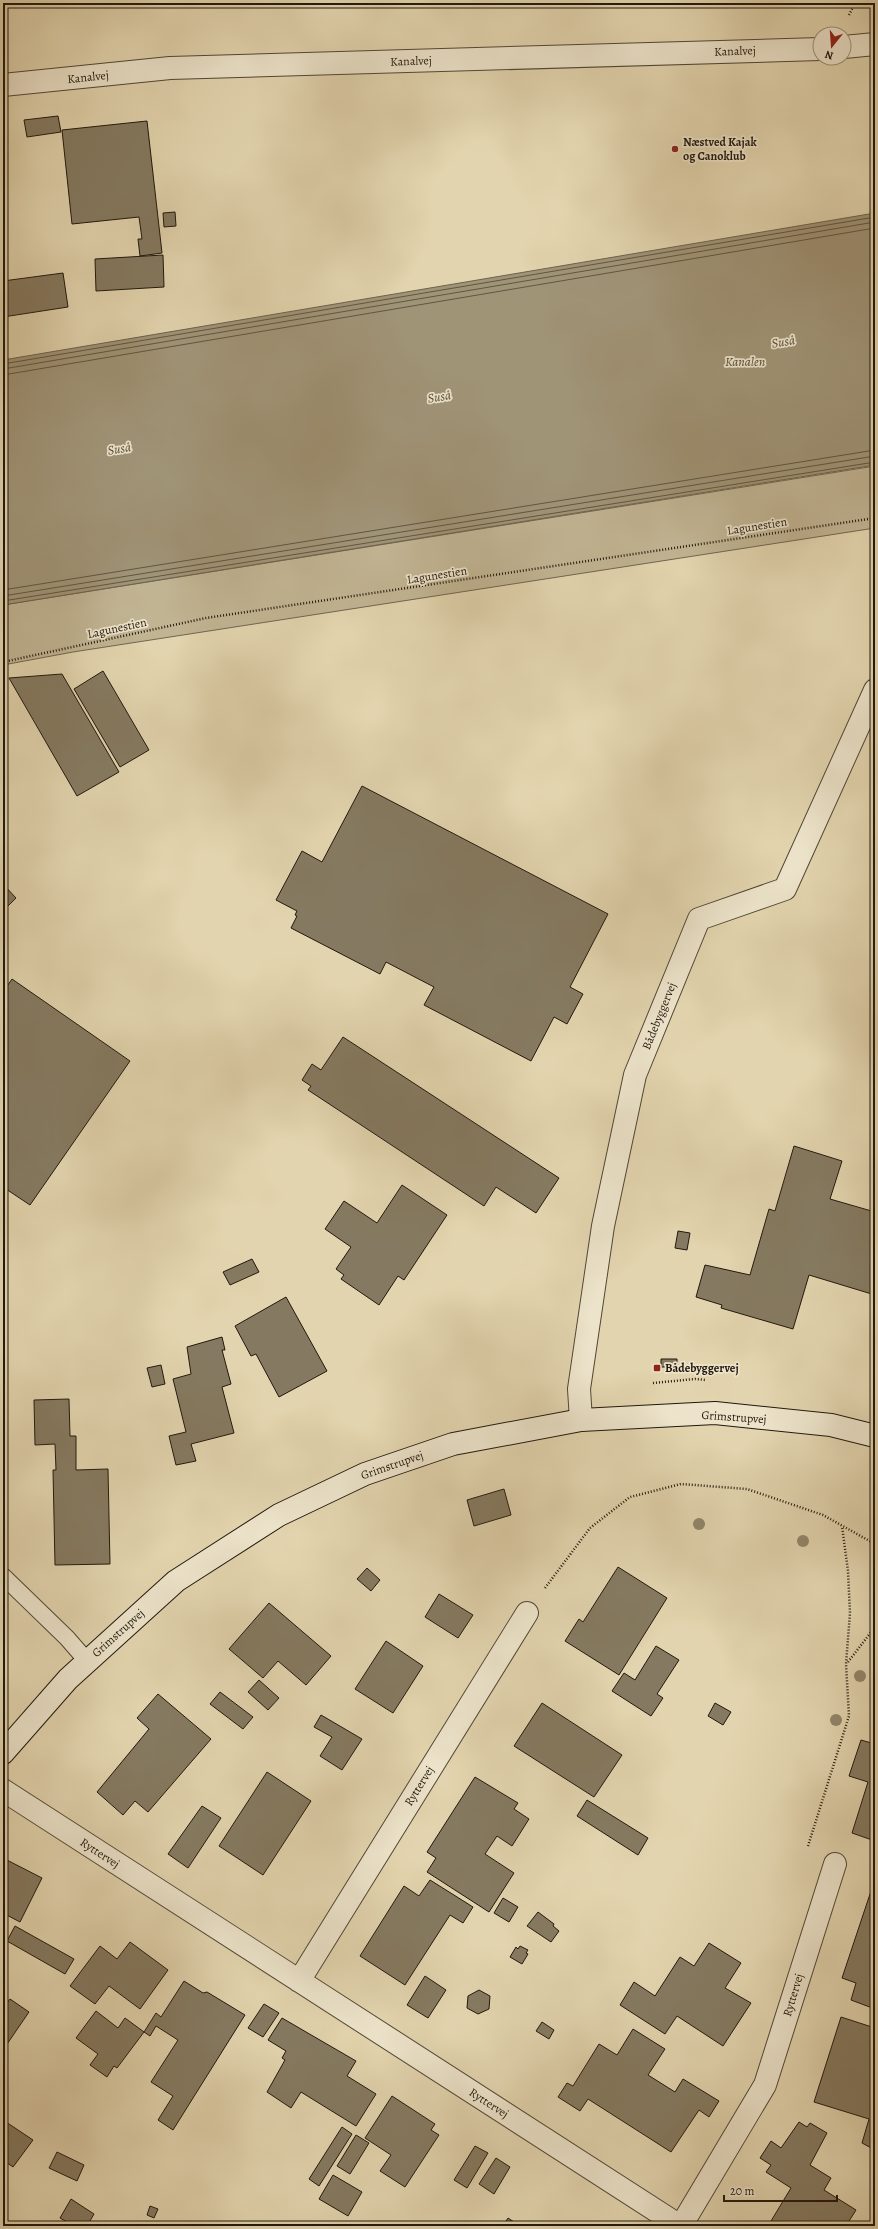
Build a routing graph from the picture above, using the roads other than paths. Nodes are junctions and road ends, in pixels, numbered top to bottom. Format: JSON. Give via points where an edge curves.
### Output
{"nodes":[{"id":1,"x":875,"y":44,"type":"edge"},
{"id":2,"x":852,"y":46,"type":"edge"},
{"id":3,"x":812,"y":49,"type":"edge"},
{"id":4,"x":3,"y":85,"type":"edge"},
{"id":5,"x":875,"y":690,"type":"edge"},
{"id":6,"x":581,"y":1420,"type":"junction"},
{"id":7,"x":875,"y":1436,"type":"edge"},
{"id":8,"x":3,"y":1576,"type":"edge"},
{"id":9,"x":527,"y":1613,"type":"road end"},
{"id":10,"x":87,"y":1661,"type":"junction"},
{"id":11,"x":3,"y":1753,"type":"edge"},
{"id":12,"x":3,"y":1790,"type":"edge"},
{"id":13,"x":835,"y":1864,"type":"road end"},
{"id":14,"x":299,"y":1981,"type":"junction"},
{"id":15,"x":681,"y":2226,"type":"edge"}],
"edges":[{"from":1,"to":2,"type":"street"},
{"from":3,"to":4,"type":"street","name":"Kanalvej","via":[[170,68]]},
{"from":5,"to":6,"type":"street","name":"Bådebyggervej","via":[[785,889],[699,919],[635,1075],[604,1226],[579,1389]]},
{"from":6,"to":7,"type":"street","name":"Grimstrupvej","via":[[715,1414],[831,1425]]},
{"from":6,"to":10,"type":"street","name":"Grimstrupvej","via":[[453,1444],[365,1474],[279,1515],[176,1581]]},
{"from":8,"to":10,"type":"lane"},
{"from":9,"to":14,"type":"street","name":"Ryttervej"},
{"from":10,"to":11,"type":"street","name":"Grimstrupvej"},
{"from":12,"to":14,"type":"street","name":"Ryttervej"},
{"from":13,"to":15,"type":"street","name":"Ryttervej","via":[[765,2085]]},
{"from":14,"to":15,"type":"street","name":"Ryttervej"}]}
